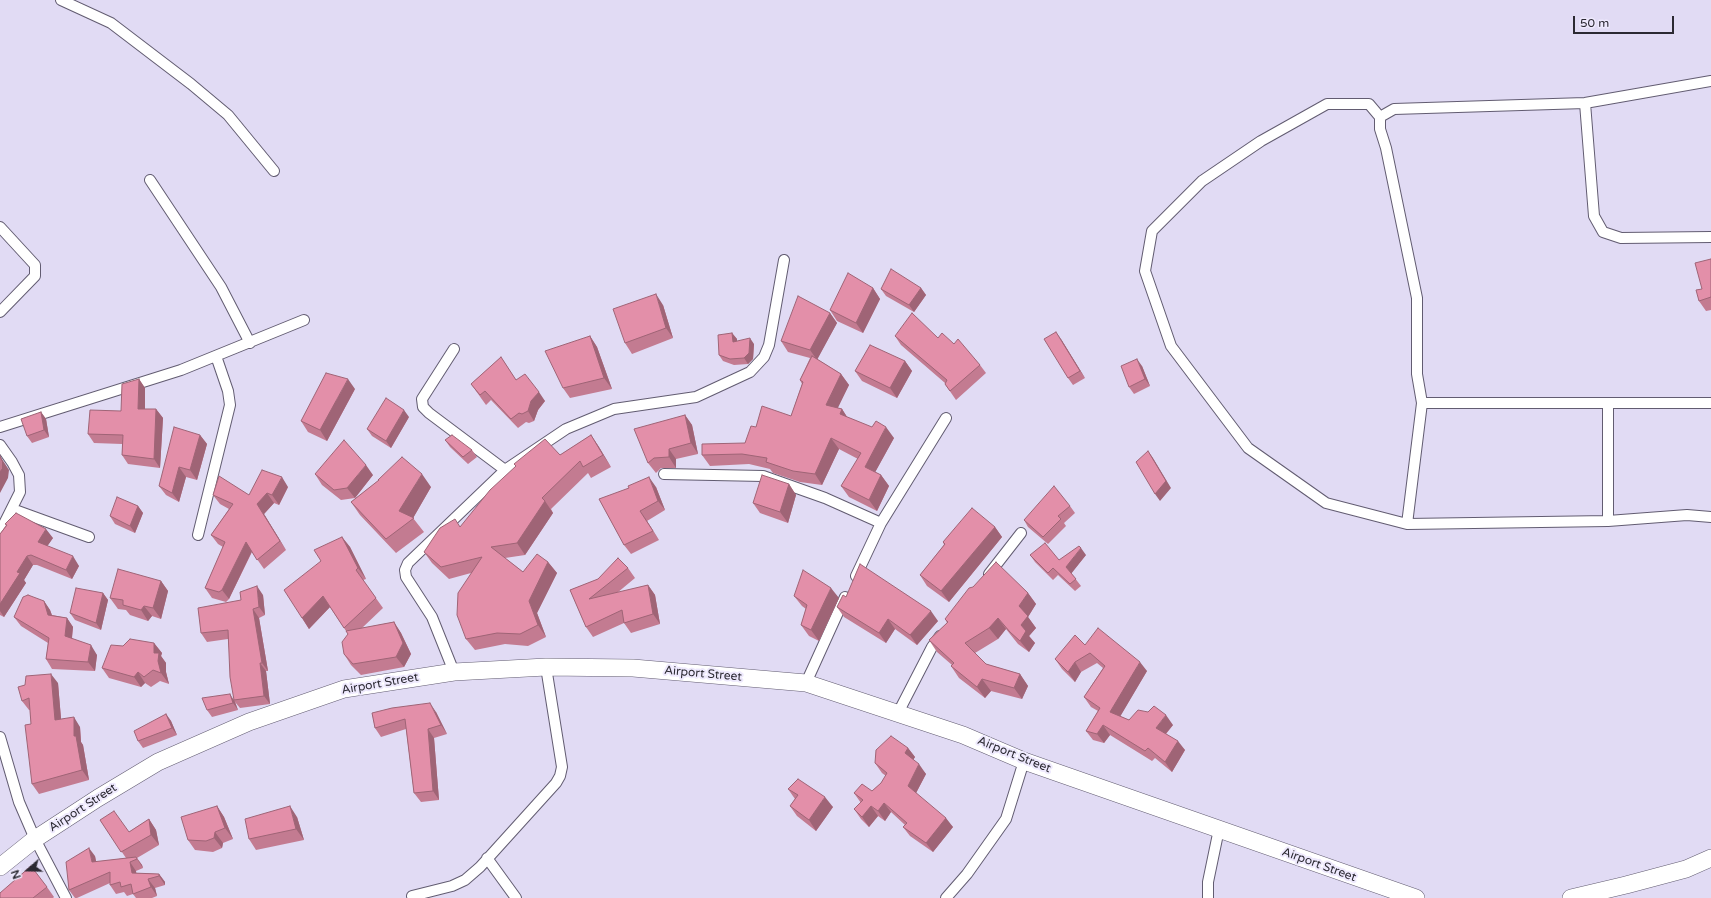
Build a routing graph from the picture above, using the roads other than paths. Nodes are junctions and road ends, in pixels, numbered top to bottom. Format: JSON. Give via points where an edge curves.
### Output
{"nodes":[{"id":1,"x":61,"y":0,"type":"edge"},
{"id":2,"x":1711,"y":81,"type":"edge"},
{"id":3,"x":1585,"y":104,"type":"junction"},
{"id":4,"x":1380,"y":117,"type":"junction"},
{"id":5,"x":274,"y":171,"type":"dead end"},
{"id":6,"x":150,"y":180,"type":"dead end"},
{"id":7,"x":0,"y":227,"type":"edge"},
{"id":8,"x":1711,"y":237,"type":"edge"},
{"id":9,"x":784,"y":260,"type":"dead end"},
{"id":10,"x":0,"y":312,"type":"edge"},
{"id":11,"x":304,"y":320,"type":"dead end"},
{"id":12,"x":250,"y":343,"type":"junction"},
{"id":13,"x":454,"y":349,"type":"dead end"},
{"id":14,"x":216,"y":356,"type":"junction"},
{"id":15,"x":1422,"y":403,"type":"junction"},
{"id":16,"x":1608,"y":403,"type":"junction"},
{"id":17,"x":1711,"y":403,"type":"edge"},
{"id":18,"x":946,"y":418,"type":"dead end"},
{"id":19,"x":0,"y":427,"type":"edge"},
{"id":20,"x":0,"y":445,"type":"edge"},
{"id":21,"x":505,"y":470,"type":"junction"},
{"id":22,"x":664,"y":474,"type":"dead end"},
{"id":23,"x":12,"y":509,"type":"junction"},
{"id":24,"x":1711,"y":516,"type":"edge"},
{"id":25,"x":1608,"y":521,"type":"junction"},
{"id":26,"x":881,"y":523,"type":"junction"},
{"id":27,"x":1407,"y":524,"type":"junction"},
{"id":28,"x":0,"y":532,"type":"edge"},
{"id":29,"x":1021,"y":533,"type":"dead end"},
{"id":30,"x":198,"y":535,"type":"dead end"},
{"id":31,"x":90,"y":537,"type":"dead end"},
{"id":32,"x":984,"y":581,"type":"edge"},
{"id":33,"x":946,"y":629,"type":"edge"},
{"id":34,"x":546,"y":668,"type":"junction"},
{"id":35,"x":454,"y":672,"type":"junction"},
{"id":36,"x":806,"y":683,"type":"junction"},
{"id":37,"x":898,"y":713,"type":"junction"},
{"id":38,"x":0,"y":737,"type":"edge"},
{"id":39,"x":1024,"y":761,"type":"junction"},
{"id":40,"x":1219,"y":829,"type":"junction"},
{"id":41,"x":35,"y":839,"type":"junction"},
{"id":42,"x":488,"y":858,"type":"junction"},
{"id":43,"x":1711,"y":858,"type":"edge"},
{"id":44,"x":0,"y":867,"type":"edge"},
{"id":45,"x":412,"y":896,"type":"dead end"},
{"id":46,"x":66,"y":898,"type":"edge"},
{"id":47,"x":516,"y":898,"type":"edge"},
{"id":48,"x":946,"y":898,"type":"edge"},
{"id":49,"x":1208,"y":898,"type":"edge"},
{"id":50,"x":1416,"y":898,"type":"edge"},
{"id":51,"x":1571,"y":898,"type":"edge"}],
"edges":[{"from":1,"to":5,"type":"street","via":[[111,23],[191,84],[228,115]]},
{"from":2,"to":3,"type":"street"},
{"from":3,"to":4,"type":"street","via":[[1394,109]]},
{"from":3,"to":8,"type":"street","via":[[1594,216],[1603,232],[1621,238]]},
{"from":4,"to":15,"type":"street","via":[[1380,129],[1418,298],[1417,374]]},
{"from":4,"to":27,"type":"street","via":[[1369,104],[1327,104],[1261,140],[1202,181],[1152,231],[1145,272],[1171,346],[1248,448],[1326,503]]},
{"from":6,"to":12,"type":"street","via":[[221,287]]},
{"from":7,"to":10,"type":"street","via":[[34,265],[36,276]]},
{"from":9,"to":21,"type":"street","via":[[769,345],[764,358],[750,372],[696,397],[614,408],[566,429]]},
{"from":11,"to":12,"type":"street"},
{"from":12,"to":14,"type":"street"},
{"from":13,"to":21,"type":"street","via":[[422,399],[423,407]]},
{"from":14,"to":19,"type":"street","via":[[104,395]]},
{"from":14,"to":30,"type":"street","via":[[230,405]]},
{"from":15,"to":16,"type":"street"},
{"from":15,"to":27,"type":"street"},
{"from":16,"to":17,"type":"street"},
{"from":16,"to":25,"type":"street"},
{"from":18,"to":26,"type":"street"},
{"from":20,"to":23,"type":"street","via":[[19,475],[20,492]]},
{"from":21,"to":35,"type":"street","via":[[408,563],[405,570],[406,577],[432,617]]},
{"from":22,"to":26,"type":"street","via":[[762,476],[825,498]]},
{"from":23,"to":28,"type":"street"},
{"from":23,"to":31,"type":"street"},
{"from":24,"to":25,"type":"street","via":[[1687,515]]},
{"from":25,"to":27,"type":"street"},
{"from":26,"to":36,"type":"street"},
{"from":29,"to":32,"type":"street"},
{"from":33,"to":37,"type":"street","via":[[932,647]]},
{"from":34,"to":35,"type":"highway","name":"Airport Street"},
{"from":34,"to":36,"type":"highway","name":"Airport Street","via":[[633,668]]},
{"from":34,"to":42,"type":"street","via":[[562,766],[560,776],[533,810]]},
{"from":35,"to":41,"type":"highway","name":"Airport Street","via":[[344,689],[249,722],[158,762]]},
{"from":36,"to":37,"type":"highway","name":"Airport Street"},
{"from":37,"to":39,"type":"highway","name":"Airport Street","via":[[962,735]]},
{"from":38,"to":41,"type":"street","via":[[19,802]]},
{"from":39,"to":40,"type":"highway","name":"Airport Street"},
{"from":39,"to":48,"type":"street","via":[[1006,819],[967,874]]},
{"from":40,"to":49,"type":"street","via":[[1208,882]]},
{"from":40,"to":50,"type":"highway","name":"Airport Street"},
{"from":41,"to":44,"type":"highway","name":"Airport Street"},
{"from":41,"to":46,"type":"street"},
{"from":42,"to":45,"type":"street","via":[[465,880]]},
{"from":42,"to":47,"type":"street"},
{"from":43,"to":51,"type":"highway","via":[[1686,869]]}]}
